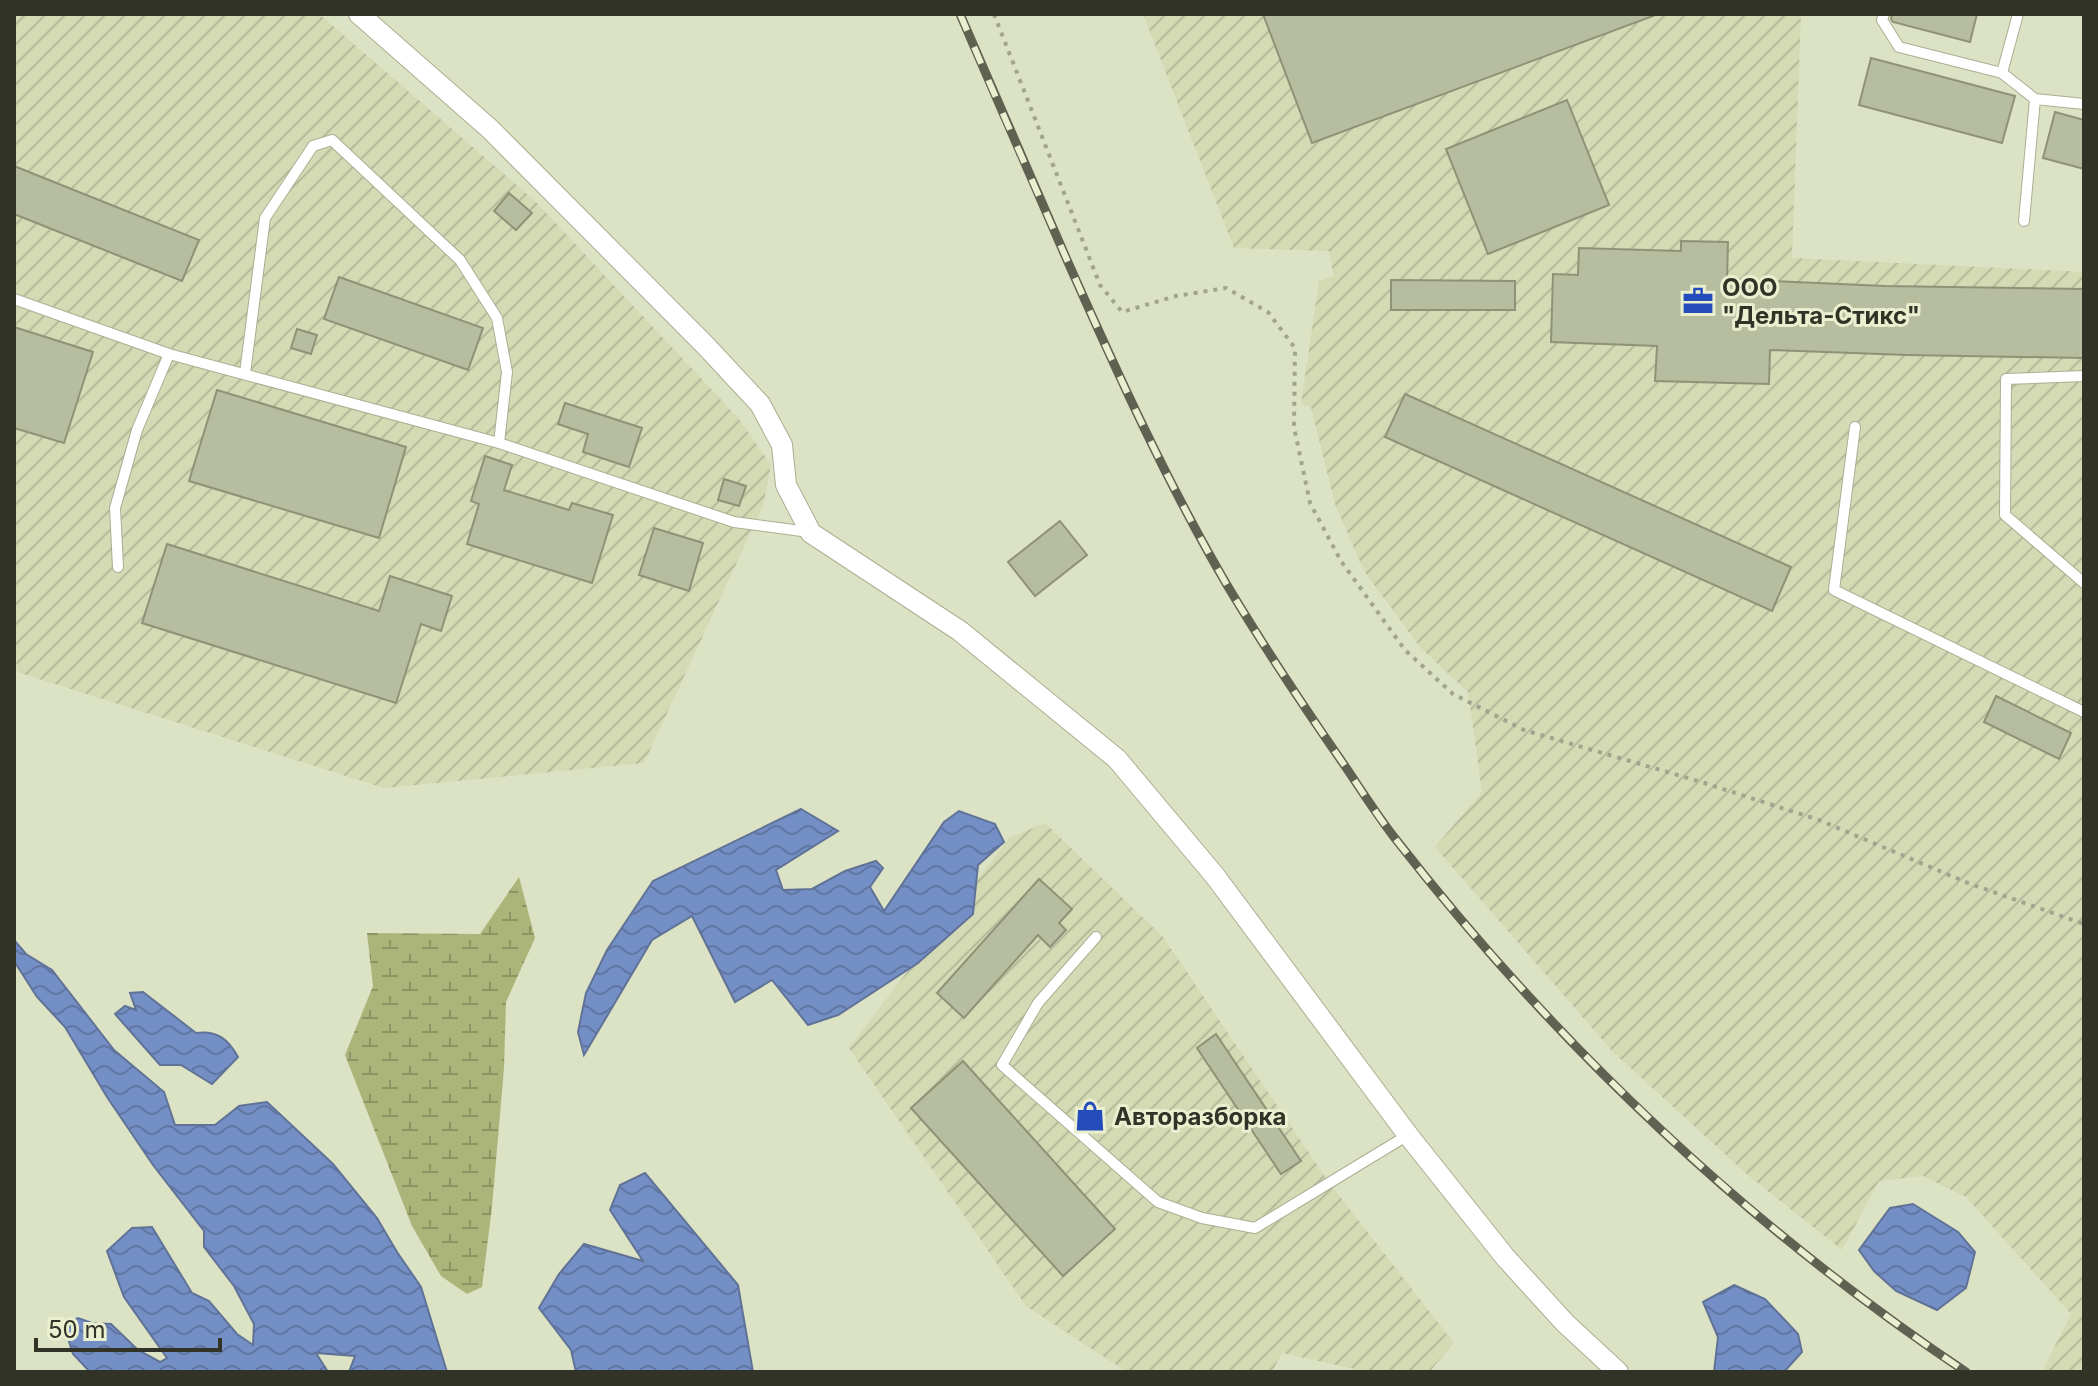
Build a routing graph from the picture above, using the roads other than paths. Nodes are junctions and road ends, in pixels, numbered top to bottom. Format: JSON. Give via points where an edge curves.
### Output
{"nodes":[{"id":1,"x":359,"y":14,"type":"edge"},
{"id":2,"x":1884,"y":14,"type":"edge"},
{"id":3,"x":2018,"y":14,"type":"edge"},
{"id":4,"x":2002,"y":73,"type":"junction"},
{"id":5,"x":2035,"y":99,"type":"junction"},
{"id":6,"x":2084,"y":104,"type":"edge"},
{"id":7,"x":2024,"y":221,"type":"dead end"},
{"id":8,"x":14,"y":299,"type":"edge"},
{"id":9,"x":169,"y":354,"type":"junction"},
{"id":10,"x":245,"y":373,"type":"junction"},
{"id":11,"x":2084,"y":376,"type":"edge"},
{"id":12,"x":1855,"y":427,"type":"dead end"},
{"id":13,"x":499,"y":443,"type":"junction"},
{"id":14,"x":811,"y":533,"type":"junction"},
{"id":15,"x":118,"y":567,"type":"dead end"},
{"id":16,"x":2084,"y":583,"type":"edge"},
{"id":17,"x":2084,"y":712,"type":"edge"},
{"id":18,"x":1096,"y":937,"type":"dead end"},
{"id":19,"x":1408,"y":1135,"type":"junction"},
{"id":20,"x":1618,"y":1372,"type":"edge"}],
"edges":[{"from":1,"to":14,"type":"street","via":[[490,129],[760,404],[782,445],[786,485]]},
{"from":2,"to":4,"type":"lane","via":[[1882,20],[1899,47]]},
{"from":3,"to":4,"type":"lane"},
{"from":4,"to":5,"type":"lane"},
{"from":5,"to":6,"type":"lane"},
{"from":5,"to":7,"type":"lane"},
{"from":8,"to":9,"type":"lane"},
{"from":9,"to":10,"type":"lane"},
{"from":9,"to":15,"type":"lane","via":[[137,430],[115,508]]},
{"from":10,"to":13,"type":"lane"},
{"from":10,"to":13,"type":"lane","via":[[265,218],[313,146],[332,140],[460,260],[497,318],[507,372]]},
{"from":11,"to":16,"type":"lane","via":[[2006,379],[2005,515]]},
{"from":12,"to":17,"type":"lane","via":[[1834,590]]},
{"from":13,"to":14,"type":"lane","via":[[734,522]]},
{"from":14,"to":19,"type":"street","via":[[960,631],[1117,759],[1215,876]]},
{"from":18,"to":19,"type":"lane","via":[[1038,1003],[1002,1065],[1158,1202],[1202,1218],[1255,1228]]},
{"from":19,"to":20,"type":"street","via":[[1505,1257]]}]}
